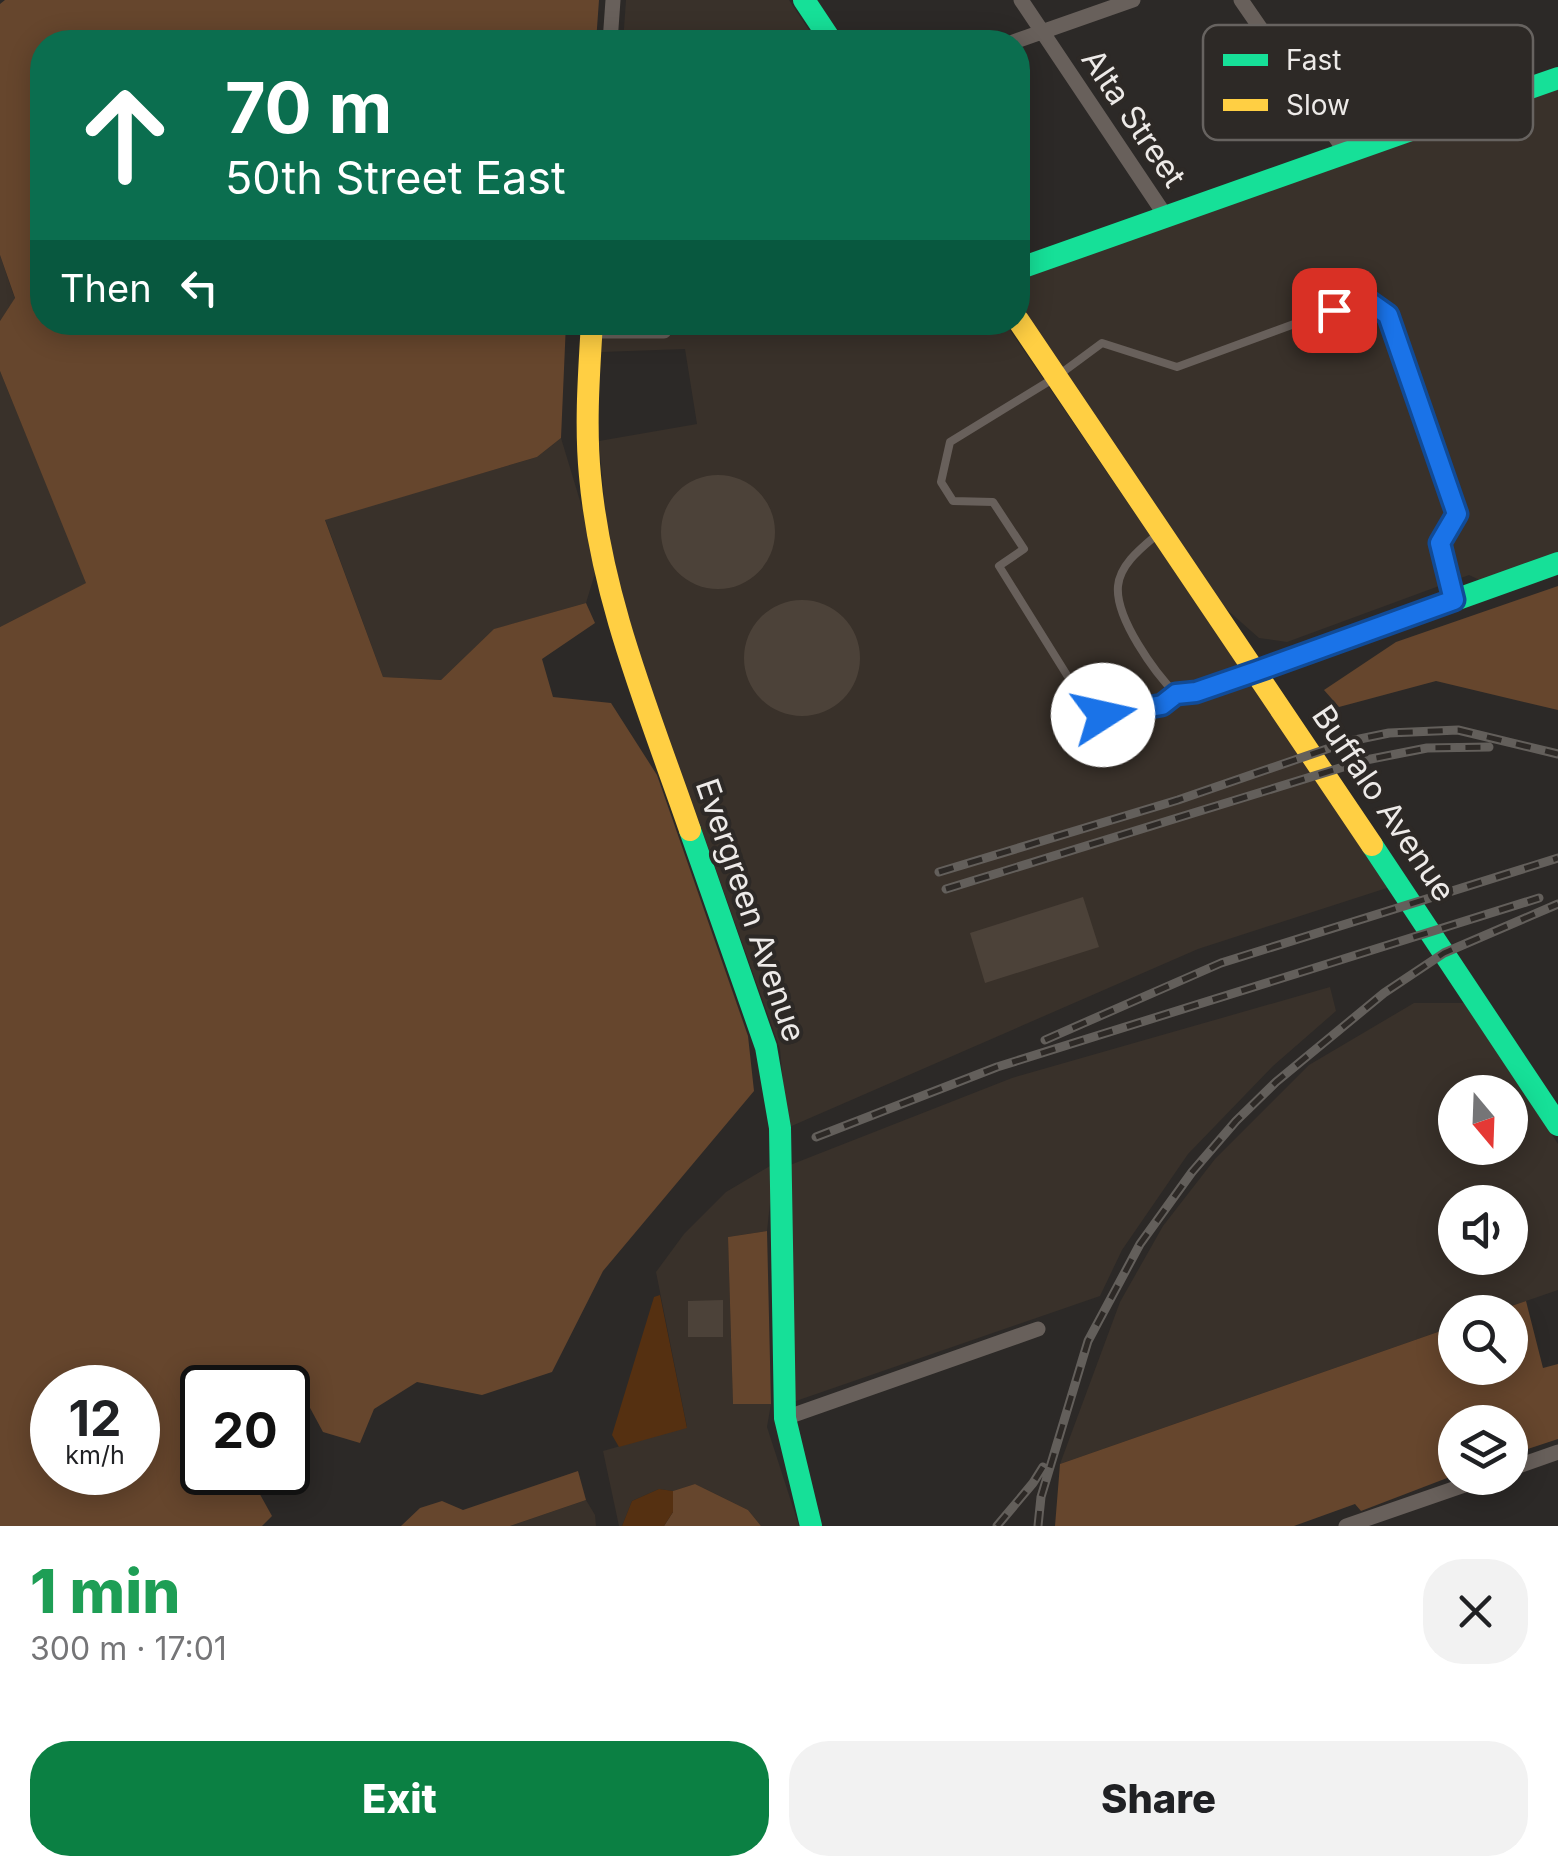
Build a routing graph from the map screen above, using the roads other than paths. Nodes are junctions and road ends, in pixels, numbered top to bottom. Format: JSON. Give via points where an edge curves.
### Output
{"nodes":[{"id":1,"x":613,"y":0,"type":"edge"},
{"id":2,"x":804,"y":0,"type":"edge"},
{"id":3,"x":1020,"y":0,"type":"edge"},
{"id":4,"x":1133,"y":0,"type":"edge"},
{"id":5,"x":1242,"y":0,"type":"edge"},
{"id":6,"x":1259,"y":25,"type":"edge"},
{"id":7,"x":611,"y":30,"type":"edge"},
{"id":8,"x":824,"y":30,"type":"edge"},
{"id":9,"x":1042,"y":32,"type":"junction"},
{"id":10,"x":1030,"y":36,"type":"edge"},
{"id":11,"x":1558,"y":78,"type":"edge"},
{"id":12,"x":1533,"y":87,"type":"edge"},
{"id":13,"x":1337,"y":140,"type":"edge"},
{"id":14,"x":1385,"y":140,"type":"edge"},
{"id":15,"x":1346,"y":154,"type":"junction"},
{"id":16,"x":1167,"y":218,"type":"junction"},
{"id":17,"x":1030,"y":265,"type":"edge"},
{"id":18,"x":592,"y":335,"type":"edge"},
{"id":19,"x":1028,"y":335,"type":"edge"},
{"id":20,"x":1056,"y":378,"type":"junction"},
{"id":21,"x":1160,"y":532,"type":"junction"},
{"id":22,"x":1558,"y":563,"type":"edge"},
{"id":23,"x":1454,"y":600,"type":"junction"},
{"id":24,"x":1257,"y":671,"type":"junction"},
{"id":25,"x":1176,"y":694,"type":"junction"},
{"id":26,"x":1558,"y":1125,"type":"edge"},
{"id":27,"x":1038,"y":1329,"type":"dead end"},
{"id":28,"x":785,"y":1418,"type":"junction"},
{"id":29,"x":1558,"y":1452,"type":"edge"},
{"id":30,"x":1528,"y":1463,"type":"edge"},
{"id":31,"x":1438,"y":1494,"type":"edge"},
{"id":32,"x":812,"y":1526,"type":"edge"},
{"id":33,"x":1346,"y":1526,"type":"edge"}],
"edges":[{"from":1,"to":7,"type":"street"},
{"from":2,"to":8,"type":"street"},
{"from":3,"to":9,"type":"street","name":"Alta Street"},
{"from":4,"to":9,"type":"street"},
{"from":5,"to":6,"type":"street"},
{"from":9,"to":10,"type":"street"},
{"from":9,"to":16,"type":"street","name":"Alta Street"},
{"from":11,"to":12,"type":"street"},
{"from":13,"to":15,"type":"street"},
{"from":14,"to":15,"type":"street"},
{"from":15,"to":16,"type":"street"},
{"from":16,"to":17,"type":"street"},
{"from":18,"to":28,"type":"street","name":"Evergreen Avenue","via":[[588,443],[603,563],[618,625],[766,1047],[775,1094]]},
{"from":19,"to":20,"type":"street","name":"Buffalo Avenue"},
{"from":20,"to":21,"type":"street","name":"Buffalo Avenue"},
{"from":20,"to":23,"type":"lane","via":[[1102,343],[1177,367],[1364,298],[1388,315],[1457,514],[1440,543]]},
{"from":20,"to":25,"type":"lane","via":[[950,442],[941,482],[954,501],[993,502],[1012,529],[1024,549],[999,566],[1075,688],[1103,715],[1162,705]]},
{"from":21,"to":24,"type":"street","name":"Buffalo Avenue"},
{"from":21,"to":25,"type":"lane","via":[[1131,558],[1118,585],[1125,620]]},
{"from":22,"to":23,"type":"street"},
{"from":23,"to":24,"type":"street"},
{"from":24,"to":25,"type":"lane"},
{"from":24,"to":26,"type":"street","name":"Buffalo Avenue"},
{"from":27,"to":28,"type":"street"},
{"from":28,"to":32,"type":"street","name":"Evergreen Avenue"},
{"from":29,"to":30,"type":"street"},
{"from":31,"to":33,"type":"street"}]}
